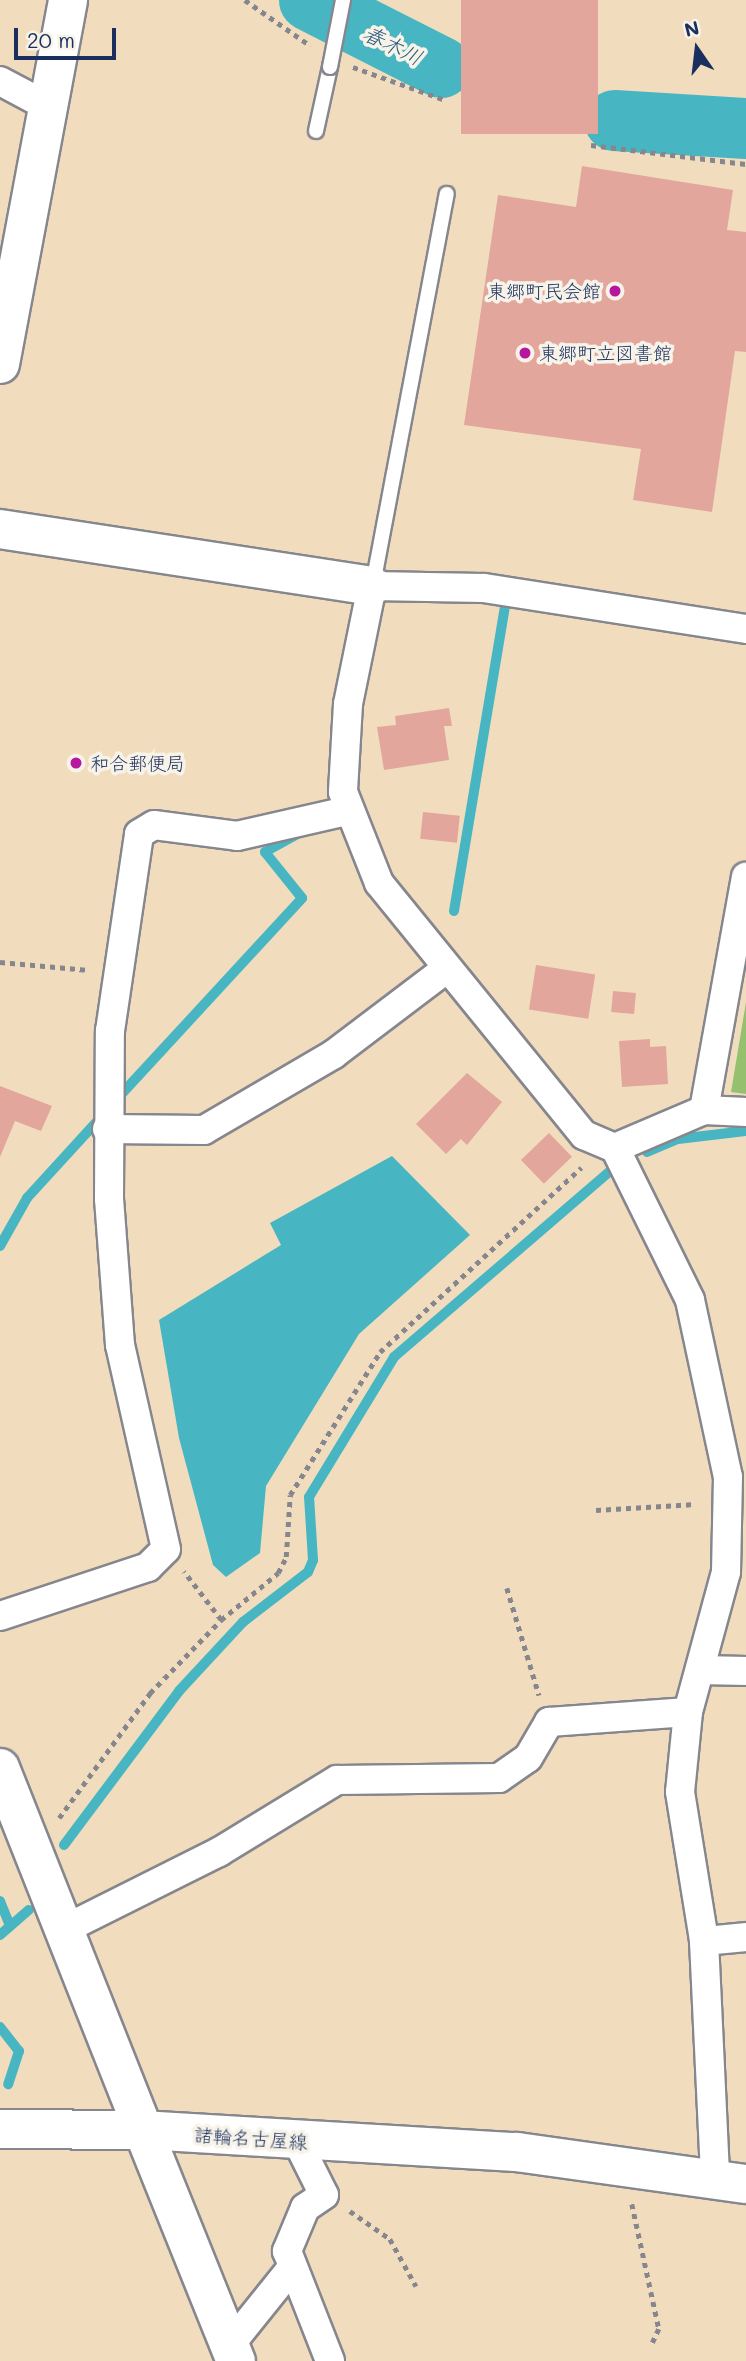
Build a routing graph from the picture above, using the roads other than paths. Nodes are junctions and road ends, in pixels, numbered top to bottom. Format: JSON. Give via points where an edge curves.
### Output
{"nodes":[{"id":1,"x":68,"y":0,"type":"edge"},
{"id":2,"x":343,"y":0,"type":"edge"},
{"id":3,"x":0,"y":81,"type":"edge"},
{"id":4,"x":47,"y":106,"type":"junction"},
{"id":5,"x":316,"y":131,"type":"dead end"},
{"id":6,"x":447,"y":194,"type":"dead end"},
{"id":7,"x":0,"y":364,"type":"edge"},
{"id":8,"x":0,"y":529,"type":"edge"},
{"id":9,"x":372,"y":586,"type":"junction"},
{"id":10,"x":746,"y":629,"type":"edge"},
{"id":11,"x":347,"y":811,"type":"junction"},
{"id":12,"x":746,"y":877,"type":"edge"},
{"id":13,"x":446,"y":969,"type":"junction"},
{"id":14,"x":704,"y":1110,"type":"junction"},
{"id":15,"x":746,"y":1112,"type":"edge"},
{"id":16,"x":107,"y":1129,"type":"junction"},
{"id":17,"x":607,"y":1147,"type":"junction"},
{"id":18,"x":735,"y":1490,"type":"edge"},
{"id":19,"x":0,"y":1616,"type":"edge"},
{"id":20,"x":701,"y":1670,"type":"junction"},
{"id":21,"x":746,"y":1671,"type":"edge"},
{"id":22,"x":688,"y":1712,"type":"junction"},
{"id":23,"x":0,"y":1768,"type":"edge"},
{"id":24,"x":67,"y":1928,"type":"junction"},
{"id":25,"x":746,"y":1937,"type":"edge"},
{"id":26,"x":704,"y":1941,"type":"junction"},
{"id":27,"x":0,"y":2129,"type":"edge"},
{"id":28,"x":143,"y":2130,"type":"junction"},
{"id":29,"x":297,"y":2141,"type":"junction"},
{"id":30,"x":731,"y":2180,"type":"edge"},
{"id":31,"x":291,"y":2269,"type":"junction"},
{"id":32,"x":233,"y":2353,"type":"edge"},
{"id":33,"x":330,"y":2361,"type":"edge"}],
"edges":[{"from":1,"to":4,"type":"street"},
{"from":2,"to":5,"type":"lane","bridge":true},
{"from":3,"to":4,"type":"street"},
{"from":4,"to":7,"type":"street"},
{"from":6,"to":9,"type":"lane"},
{"from":8,"to":9,"type":"street"},
{"from":9,"to":10,"type":"street","via":[[483,588]]},
{"from":9,"to":11,"type":"street","via":[[348,704]]},
{"from":11,"to":13,"type":"street","via":[[379,883]]},
{"from":11,"to":16,"type":"street","via":[[225,837],[146,827],[128,887]]},
{"from":12,"to":14,"type":"street"},
{"from":13,"to":16,"type":"street","via":[[334,1054],[204,1130]]},
{"from":13,"to":17,"type":"street"},
{"from":14,"to":15,"type":"street"},
{"from":14,"to":17,"type":"street"},
{"from":16,"to":19,"type":"street","via":[[120,1345],[163,1559]]},
{"from":17,"to":18,"type":"street","via":[[690,1300]]},
{"from":18,"to":20,"type":"street","via":[[726,1572]]},
{"from":20,"to":21,"type":"street"},
{"from":20,"to":22,"type":"street"},
{"from":22,"to":24,"type":"street","via":[[549,1723],[528,1758],[499,1777],[337,1780],[219,1852]]},
{"from":22,"to":26,"type":"street","via":[[680,1792]]},
{"from":23,"to":24,"type":"street"},
{"from":24,"to":28,"type":"street"},
{"from":25,"to":26,"type":"street"},
{"from":26,"to":30,"type":"street"},
{"from":27,"to":28,"type":"street","name":"諸輪名古屋線"},
{"from":28,"to":29,"type":"street","name":"諸輪名古屋線"},
{"from":28,"to":32,"type":"street"},
{"from":29,"to":30,"type":"street","name":"諸輪名古屋線","via":[[517,2152]]},
{"from":29,"to":31,"type":"street","via":[[324,2195],[305,2208],[287,2250]]},
{"from":31,"to":32,"type":"street"},
{"from":31,"to":33,"type":"street"}]}
